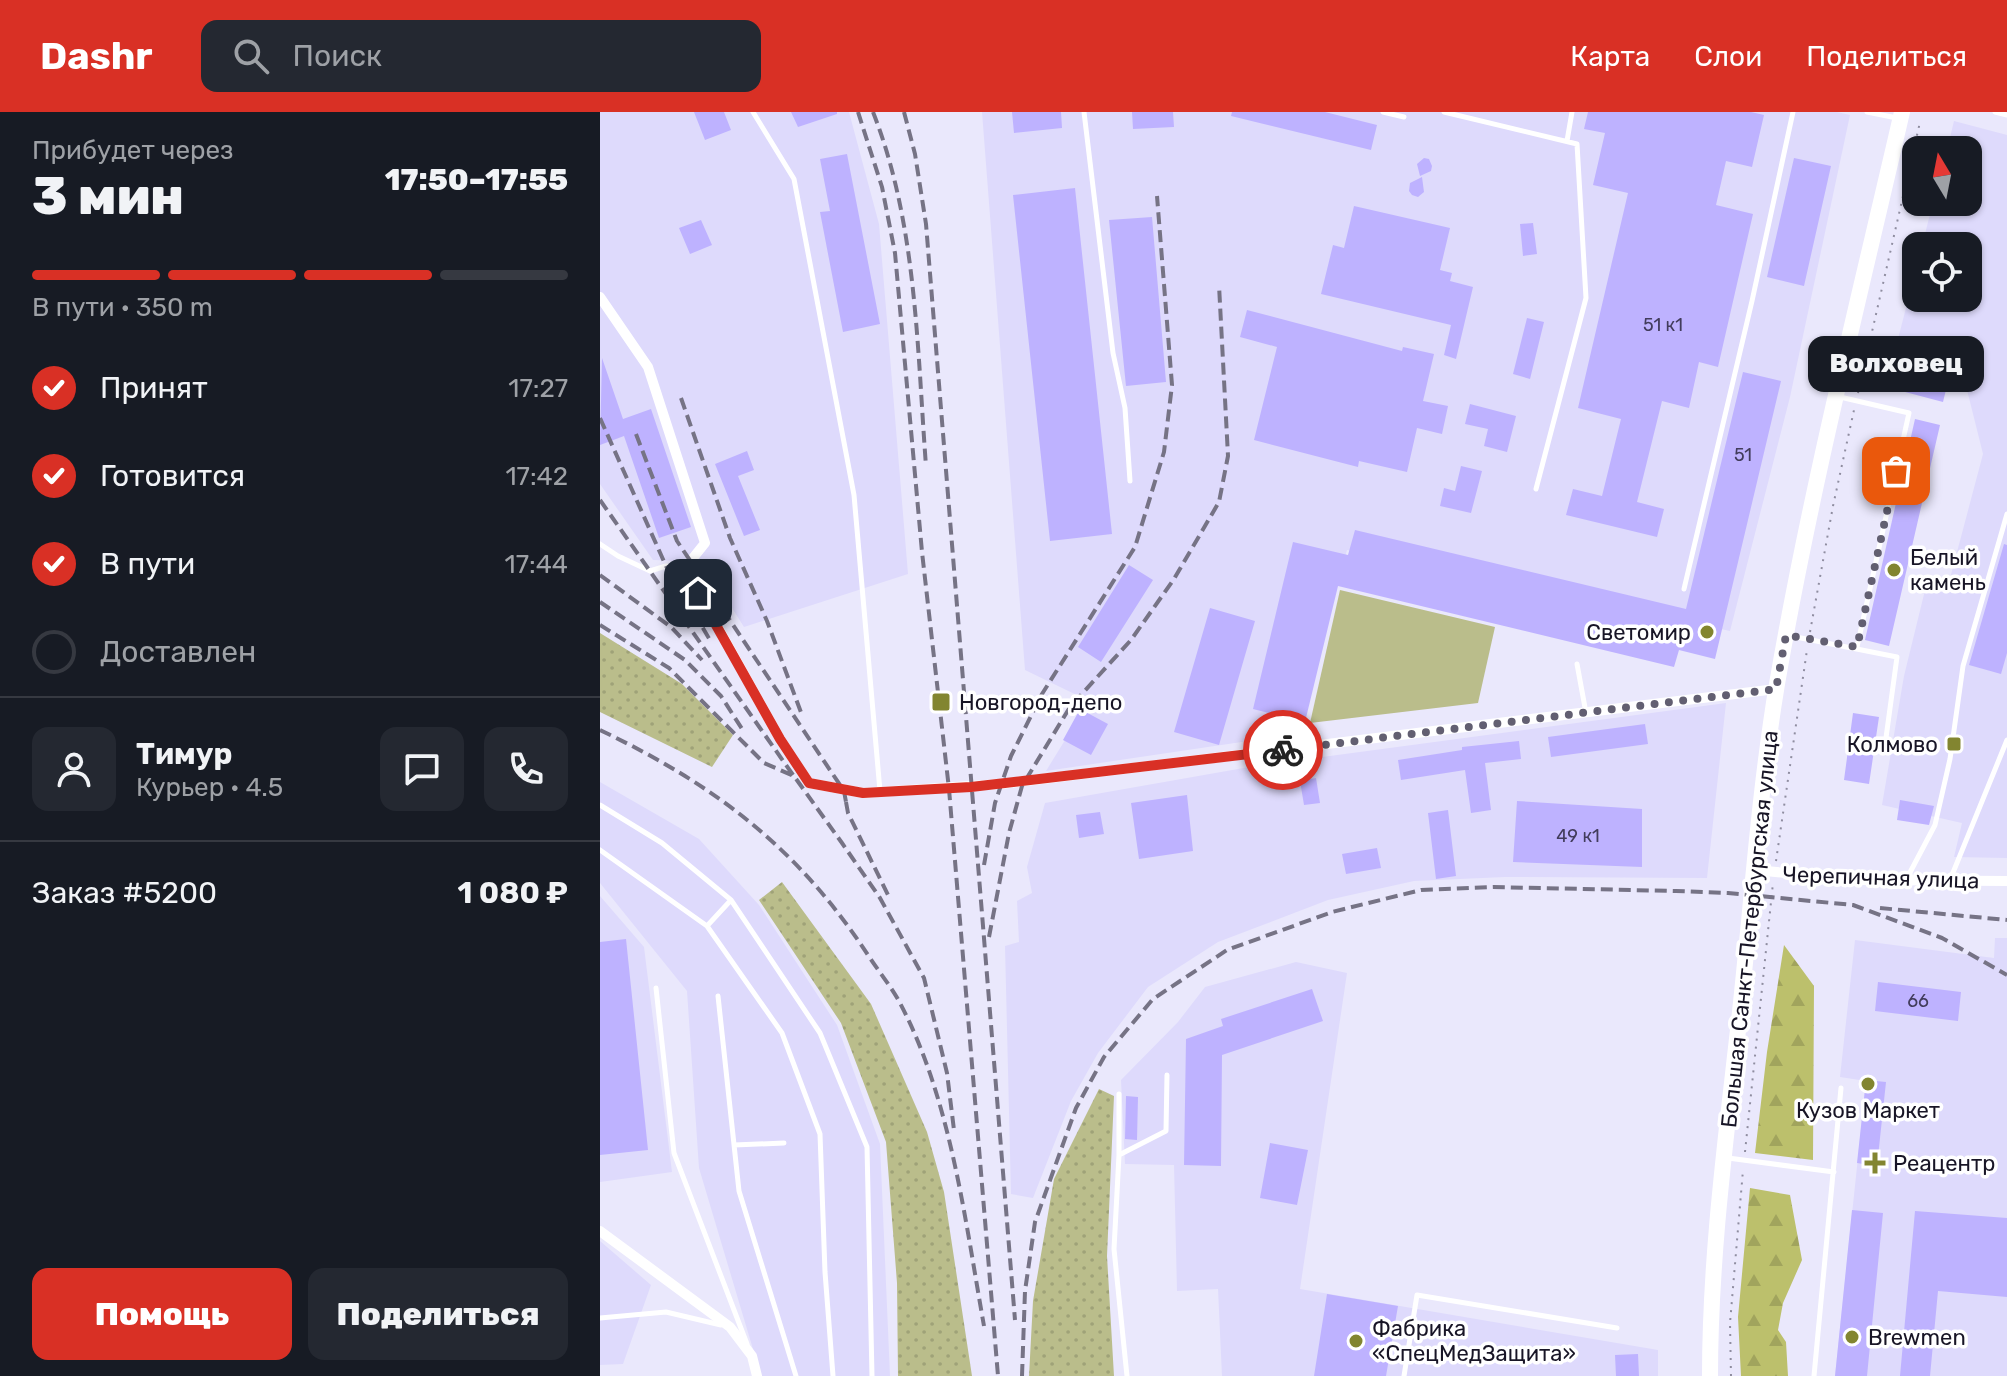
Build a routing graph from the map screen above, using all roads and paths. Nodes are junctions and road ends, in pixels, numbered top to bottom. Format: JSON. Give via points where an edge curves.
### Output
{"nodes":[{"id":1,"x":753,"y":112,"type":"edge"},
{"id":2,"x":1084,"y":112,"type":"edge"},
{"id":3,"x":1383,"y":112,"type":"edge"},
{"id":4,"x":1444,"y":112,"type":"edge"},
{"id":5,"x":1572,"y":112,"type":"edge"},
{"id":6,"x":1793,"y":112,"type":"edge"},
{"id":7,"x":1867,"y":112,"type":"edge"},
{"id":8,"x":1995,"y":112,"type":"edge"},
{"id":9,"x":1902,"y":114,"type":"edge"},
{"id":10,"x":2007,"y":115,"type":"edge"},
{"id":11,"x":1404,"y":117,"type":"dead end"},
{"id":12,"x":1920,"y":122,"type":"dead end"},
{"id":13,"x":1567,"y":141,"type":"junction"},
{"id":14,"x":600,"y":297,"type":"edge"},
{"id":15,"x":1835,"y":396,"type":"junction"},
{"id":16,"x":1856,"y":401,"type":"junction"},
{"id":17,"x":1130,"y":481,"type":"dead end"},
{"id":18,"x":1536,"y":489,"type":"dead end"},
{"id":19,"x":2007,"y":514,"type":"edge"},
{"id":20,"x":600,"y":544,"type":"edge"},
{"id":21,"x":685,"y":568,"type":"junction"},
{"id":22,"x":1684,"y":589,"type":"dead end"},
{"id":23,"x":1786,"y":635,"type":"junction"},
{"id":24,"x":1809,"y":638,"type":"junction"},
{"id":25,"x":1857,"y":647,"type":"junction"},
{"id":26,"x":1577,"y":664,"type":"dead end"},
{"id":27,"x":1776,"y":689,"type":"junction"},
{"id":28,"x":1586,"y":713,"type":"junction"},
{"id":29,"x":2007,"y":740,"type":"edge"},
{"id":30,"x":1885,"y":745,"type":"dead end"},
{"id":31,"x":880,"y":791,"type":"junction"},
{"id":32,"x":600,"y":805,"type":"edge"},
{"id":33,"x":600,"y":850,"type":"edge"},
{"id":34,"x":1755,"y":870,"type":"junction"},
{"id":35,"x":1775,"y":872,"type":"junction"},
{"id":36,"x":1906,"y":880,"type":"junction"},
{"id":37,"x":1949,"y":881,"type":"junction"},
{"id":38,"x":2007,"y":881,"type":"edge"},
{"id":39,"x":731,"y":900,"type":"junction"},
{"id":40,"x":707,"y":926,"type":"junction"},
{"id":41,"x":656,"y":988,"type":"dead end"},
{"id":42,"x":718,"y":996,"type":"dead end"},
{"id":43,"x":1167,"y":1075,"type":"dead end"},
{"id":44,"x":1841,"y":1088,"type":"dead end"},
{"id":45,"x":1119,"y":1094,"type":"dead end"},
{"id":46,"x":784,"y":1143,"type":"dead end"},
{"id":47,"x":734,"y":1145,"type":"junction"},
{"id":48,"x":1119,"y":1155,"type":"junction"},
{"id":49,"x":1724,"y":1158,"type":"junction"},
{"id":50,"x":1744,"y":1160,"type":"junction"},
{"id":51,"x":1834,"y":1172,"type":"junction"},
{"id":52,"x":600,"y":1231,"type":"edge"},
{"id":53,"x":600,"y":1318,"type":"edge"},
{"id":54,"x":730,"y":1327,"type":"junction"},
{"id":55,"x":1617,"y":1328,"type":"dead end"},
{"id":56,"x":752,"y":1356,"type":"junction"},
{"id":57,"x":757,"y":1376,"type":"edge"},
{"id":58,"x":796,"y":1376,"type":"edge"},
{"id":59,"x":833,"y":1376,"type":"edge"},
{"id":60,"x":872,"y":1376,"type":"edge"},
{"id":61,"x":1127,"y":1376,"type":"edge"},
{"id":62,"x":1404,"y":1376,"type":"edge"},
{"id":63,"x":1710,"y":1376,"type":"edge"},
{"id":64,"x":1731,"y":1376,"type":"edge"},
{"id":65,"x":1814,"y":1376,"type":"edge"}],
"edges":[{"from":1,"to":31,"type":"lane","via":[[794,179],[852,480]]},
{"from":2,"to":17,"type":"lane","via":[[1113,353],[1125,408]]},
{"from":3,"to":11,"type":"lane"},
{"from":4,"to":13,"type":"lane"},
{"from":5,"to":13,"type":"lane"},
{"from":6,"to":22,"type":"lane"},
{"from":7,"to":9,"type":"lane"},
{"from":8,"to":10,"type":"lane"},
{"from":9,"to":15,"type":"main road","name":"Большая Санкт-Петербургская улица"},
{"from":12,"to":16,"type":"path"},
{"from":13,"to":18,"type":"lane","via":[[1577,144],[1586,298]]},
{"from":14,"to":21,"type":"street","via":[[648,367],[705,543]]},
{"from":15,"to":16,"type":"lane"},
{"from":15,"to":23,"type":"main road","name":"Большая Санкт-Петербургская улица"},
{"from":16,"to":24,"type":"path"},
{"from":16,"to":25,"type":"lane","via":[[1909,413]]},
{"from":19,"to":36,"type":"lane","via":[[1963,666],[1935,825]]},
{"from":20,"to":21,"type":"lane","via":[[650,571]]},
{"from":21,"to":31,"type":"street","via":[[809,783],[844,791]]},
{"from":23,"to":24,"type":"lane"},
{"from":23,"to":27,"type":"main road","name":"Большая Санкт-Петербургская улица"},
{"from":24,"to":25,"type":"lane"},
{"from":24,"to":35,"type":"path"},
{"from":25,"to":30,"type":"lane","via":[[1897,657]]},
{"from":26,"to":28,"type":"lane"},
{"from":27,"to":28,"type":"street"},
{"from":27,"to":34,"type":"main road","name":"Большая Санкт-Петербургская улица"},
{"from":28,"to":31,"type":"street","via":[[1024,782]]},
{"from":29,"to":37,"type":"lane"},
{"from":32,"to":39,"type":"lane","via":[[662,843]]},
{"from":33,"to":40,"type":"lane"},
{"from":34,"to":35,"type":"street","name":"Черепичная улица"},
{"from":34,"to":49,"type":"main road","name":"Большая Санкт-Петербургская улица"},
{"from":35,"to":36,"type":"street","name":"Черепичная улица"},
{"from":35,"to":50,"type":"path"},
{"from":36,"to":37,"type":"street","name":"Черепичная улица"},
{"from":37,"to":38,"type":"street","name":"Черепичная улица"},
{"from":39,"to":40,"type":"lane"},
{"from":39,"to":60,"type":"lane","via":[[820,1033],[867,1147]]},
{"from":40,"to":59,"type":"lane","via":[[782,1033],[820,1134]]},
{"from":41,"to":56,"type":"lane","via":[[674,1153]]},
{"from":42,"to":47,"type":"lane"},
{"from":43,"to":48,"type":"lane","via":[[1166,1131]]},
{"from":44,"to":51,"type":"lane"},
{"from":45,"to":48,"type":"lane"},
{"from":46,"to":47,"type":"lane"},
{"from":47,"to":58,"type":"lane","via":[[739,1191]]},
{"from":48,"to":61,"type":"lane","via":[[1114,1249]]},
{"from":49,"to":50,"type":"lane"},
{"from":49,"to":63,"type":"main road","name":"Большая Санкт-Петербургская улица"},
{"from":50,"to":51,"type":"lane"},
{"from":50,"to":64,"type":"path"},
{"from":51,"to":65,"type":"lane"},
{"from":52,"to":54,"type":"street"},
{"from":53,"to":54,"type":"lane","via":[[666,1312]]},
{"from":54,"to":56,"type":"street"},
{"from":55,"to":62,"type":"lane","via":[[1417,1295]]},
{"from":56,"to":57,"type":"street"}]}
